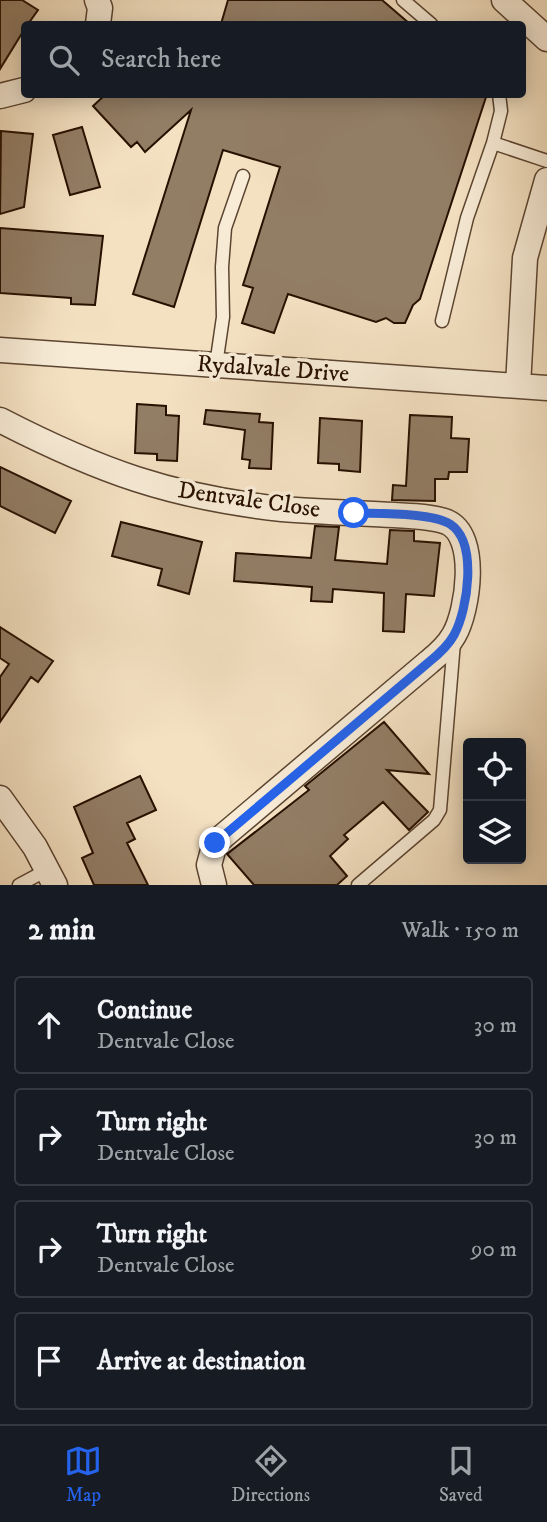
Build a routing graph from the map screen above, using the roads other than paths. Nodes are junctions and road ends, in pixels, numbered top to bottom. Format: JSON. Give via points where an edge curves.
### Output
{"nodes":[{"id":1,"x":97,"y":0,"type":"edge"},
{"id":2,"x":403,"y":0,"type":"edge"},
{"id":3,"x":504,"y":0,"type":"edge"},
{"id":4,"x":98,"y":21,"type":"edge"},
{"id":5,"x":428,"y":21,"type":"edge"},
{"id":6,"x":547,"y":39,"type":"edge"},
{"id":7,"x":21,"y":91,"type":"edge"},
{"id":8,"x":0,"y":96,"type":"edge"},
{"id":9,"x":499,"y":98,"type":"edge"},
{"id":10,"x":493,"y":143,"type":"junction"},
{"id":11,"x":547,"y":161,"type":"edge"},
{"id":12,"x":243,"y":176,"type":"dead end"},
{"id":13,"x":547,"y":180,"type":"edge"},
{"id":14,"x":442,"y":321,"type":"dead end"},
{"id":15,"x":0,"y":350,"type":"edge"},
{"id":16,"x":216,"y":365,"type":"junction"},
{"id":17,"x":518,"y":386,"type":"junction"},
{"id":18,"x":547,"y":388,"type":"edge"},
{"id":19,"x":0,"y":420,"type":"edge"},
{"id":20,"x":455,"y":634,"type":"junction"},
{"id":21,"x":0,"y":798,"type":"edge"},
{"id":22,"x":51,"y":878,"type":"edge"},
{"id":23,"x":19,"y":885,"type":"edge"},
{"id":24,"x":214,"y":885,"type":"edge"},
{"id":25,"x":358,"y":885,"type":"edge"}],
"edges":[{"from":1,"to":4,"type":"street"},
{"from":2,"to":5,"type":"lane"},
{"from":3,"to":6,"type":"street"},
{"from":7,"to":8,"type":"street"},
{"from":9,"to":10,"type":"lane"},
{"from":10,"to":11,"type":"lane"},
{"from":10,"to":14,"type":"lane","via":[[467,218]]},
{"from":12,"to":16,"type":"lane","via":[[225,228],[223,317]]},
{"from":13,"to":17,"type":"street","via":[[525,258]]},
{"from":15,"to":16,"type":"street","name":"Rydalvale Drive"},
{"from":16,"to":17,"type":"street","name":"Rydalvale Drive"},
{"from":17,"to":18,"type":"street","name":"Rydalvale Drive"},
{"from":19,"to":20,"type":"street","name":"Dentvale Close","via":[[84,462],[189,496],[448,523],[460,533],[467,551],[467,580]]},
{"from":20,"to":24,"type":"street","name":"Dentvale Close","via":[[436,656],[215,843],[209,865]]},
{"from":20,"to":25,"type":"lane","via":[[440,810]]},
{"from":21,"to":22,"type":"street"},
{"from":22,"to":23,"type":"lane"}]}
